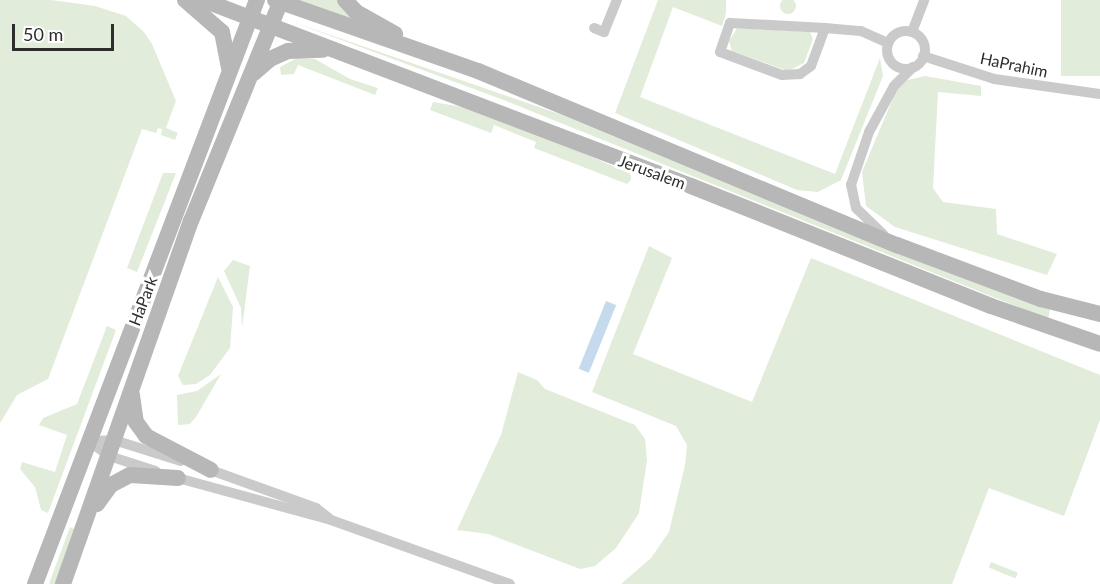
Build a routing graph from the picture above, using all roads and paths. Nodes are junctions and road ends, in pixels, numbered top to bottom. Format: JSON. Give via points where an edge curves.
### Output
{"nodes":[{"id":1,"x":185,"y":0,"type":"edge"},
{"id":2,"x":203,"y":0,"type":"edge"},
{"id":3,"x":257,"y":0,"type":"edge"},
{"id":4,"x":345,"y":0,"type":"edge"},
{"id":5,"x":617,"y":0,"type":"edge"},
{"id":6,"x":924,"y":0,"type":"edge"},
{"id":7,"x":279,"y":1,"type":"edge"},
{"id":8,"x":250,"y":18,"type":"junction"},
{"id":9,"x":271,"y":26,"type":"junction"},
{"id":10,"x":594,"y":28,"type":"dead end"},
{"id":11,"x":825,"y":28,"type":"junction"},
{"id":12,"x":912,"y":32,"type":"junction"},
{"id":13,"x":888,"y":43,"type":"junction"},
{"id":14,"x":331,"y":50,"type":"junction"},
{"id":15,"x":428,"y":52,"type":"junction"},
{"id":16,"x":923,"y":56,"type":"junction"},
{"id":17,"x":913,"y":67,"type":"junction"},
{"id":18,"x":229,"y":74,"type":"junction"},
{"id":19,"x":249,"y":78,"type":"junction"},
{"id":20,"x":1100,"y":94,"type":"edge"},
{"id":21,"x":897,"y":245,"type":"junction"},
{"id":22,"x":1100,"y":314,"type":"edge"},
{"id":23,"x":1100,"y":344,"type":"edge"},
{"id":24,"x":134,"y":382,"type":"junction"},
{"id":25,"x":89,"y":441,"type":"junction"},
{"id":26,"x":111,"y":448,"type":"junction"},
{"id":27,"x":212,"y":470,"type":"junction"},
{"id":28,"x":178,"y":478,"type":"junction"},
{"id":29,"x":88,"y":517,"type":"junction"},
{"id":30,"x":332,"y":520,"type":"junction"},
{"id":31,"x":35,"y":584,"type":"edge"},
{"id":32,"x":63,"y":584,"type":"edge"},
{"id":33,"x":510,"y":584,"type":"edge"}],
"edges":[{"from":1,"to":18,"type":"main road","via":[[222,32],[228,49]]},
{"from":2,"to":8,"type":"main road","name":"Jerusalem"},
{"from":3,"to":8,"type":"main road","name":"HaPark"},
{"from":4,"to":15,"type":"main road","via":[[356,12]]},
{"from":5,"to":10,"type":"street","via":[[604,32]]},
{"from":6,"to":12,"type":"street"},
{"from":7,"to":9,"type":"main road","name":"HaPark"},
{"from":7,"to":15,"type":"main road","name":"Jerusalem"},
{"from":8,"to":9,"type":"main road","name":"Jerusalem"},
{"from":8,"to":18,"type":"main road","name":"HaPark"},
{"from":9,"to":14,"type":"main road","name":"Jerusalem"},
{"from":9,"to":19,"type":"main road","name":"HaPark"},
{"from":11,"to":11,"type":"street","via":[[730,23],[720,52],[782,75],[800,74],[811,66]]},
{"from":11,"to":13,"type":"street","via":[[861,31]]},
{"from":12,"to":13,"type":"street","via":[[896,33]]},
{"from":12,"to":16,"type":"street","via":[[922,40]]},
{"from":13,"to":17,"type":"street","via":[[888,56],[894,65]]},
{"from":14,"to":19,"type":"main road","via":[[288,51],[270,59]]},
{"from":14,"to":23,"type":"main road","name":"Jerusalem","via":[[691,186],[991,306]]},
{"from":15,"to":21,"type":"main road","name":"Jerusalem"},
{"from":16,"to":17,"type":"street"},
{"from":16,"to":20,"type":"street","name":"HaPrahim","via":[[994,79]]},
{"from":17,"to":21,"type":"street","via":[[894,86],[869,132],[851,185],[856,208]]},
{"from":18,"to":25,"type":"main road","name":"HaPark"},
{"from":19,"to":24,"type":"main road","name":"HaPark","via":[[191,221]]},
{"from":21,"to":22,"type":"main road","name":"Jerusalem","via":[[1041,299]]},
{"from":24,"to":26,"type":"main road","name":"HaPark"},
{"from":24,"to":27,"type":"main road","via":[[133,412],[146,436]]},
{"from":25,"to":26,"type":"street"},
{"from":25,"to":26,"type":"street"},
{"from":25,"to":31,"type":"main road","name":"HaPark"},
{"from":26,"to":27,"type":"street"},
{"from":26,"to":28,"type":"street"},
{"from":26,"to":29,"type":"main road","name":"HaPark"},
{"from":27,"to":30,"type":"street","via":[[316,508]]},
{"from":28,"to":29,"type":"main road","via":[[120,478]]},
{"from":28,"to":30,"type":"street"},
{"from":29,"to":32,"type":"main road","name":"HaPark"},
{"from":30,"to":33,"type":"street"}]}
